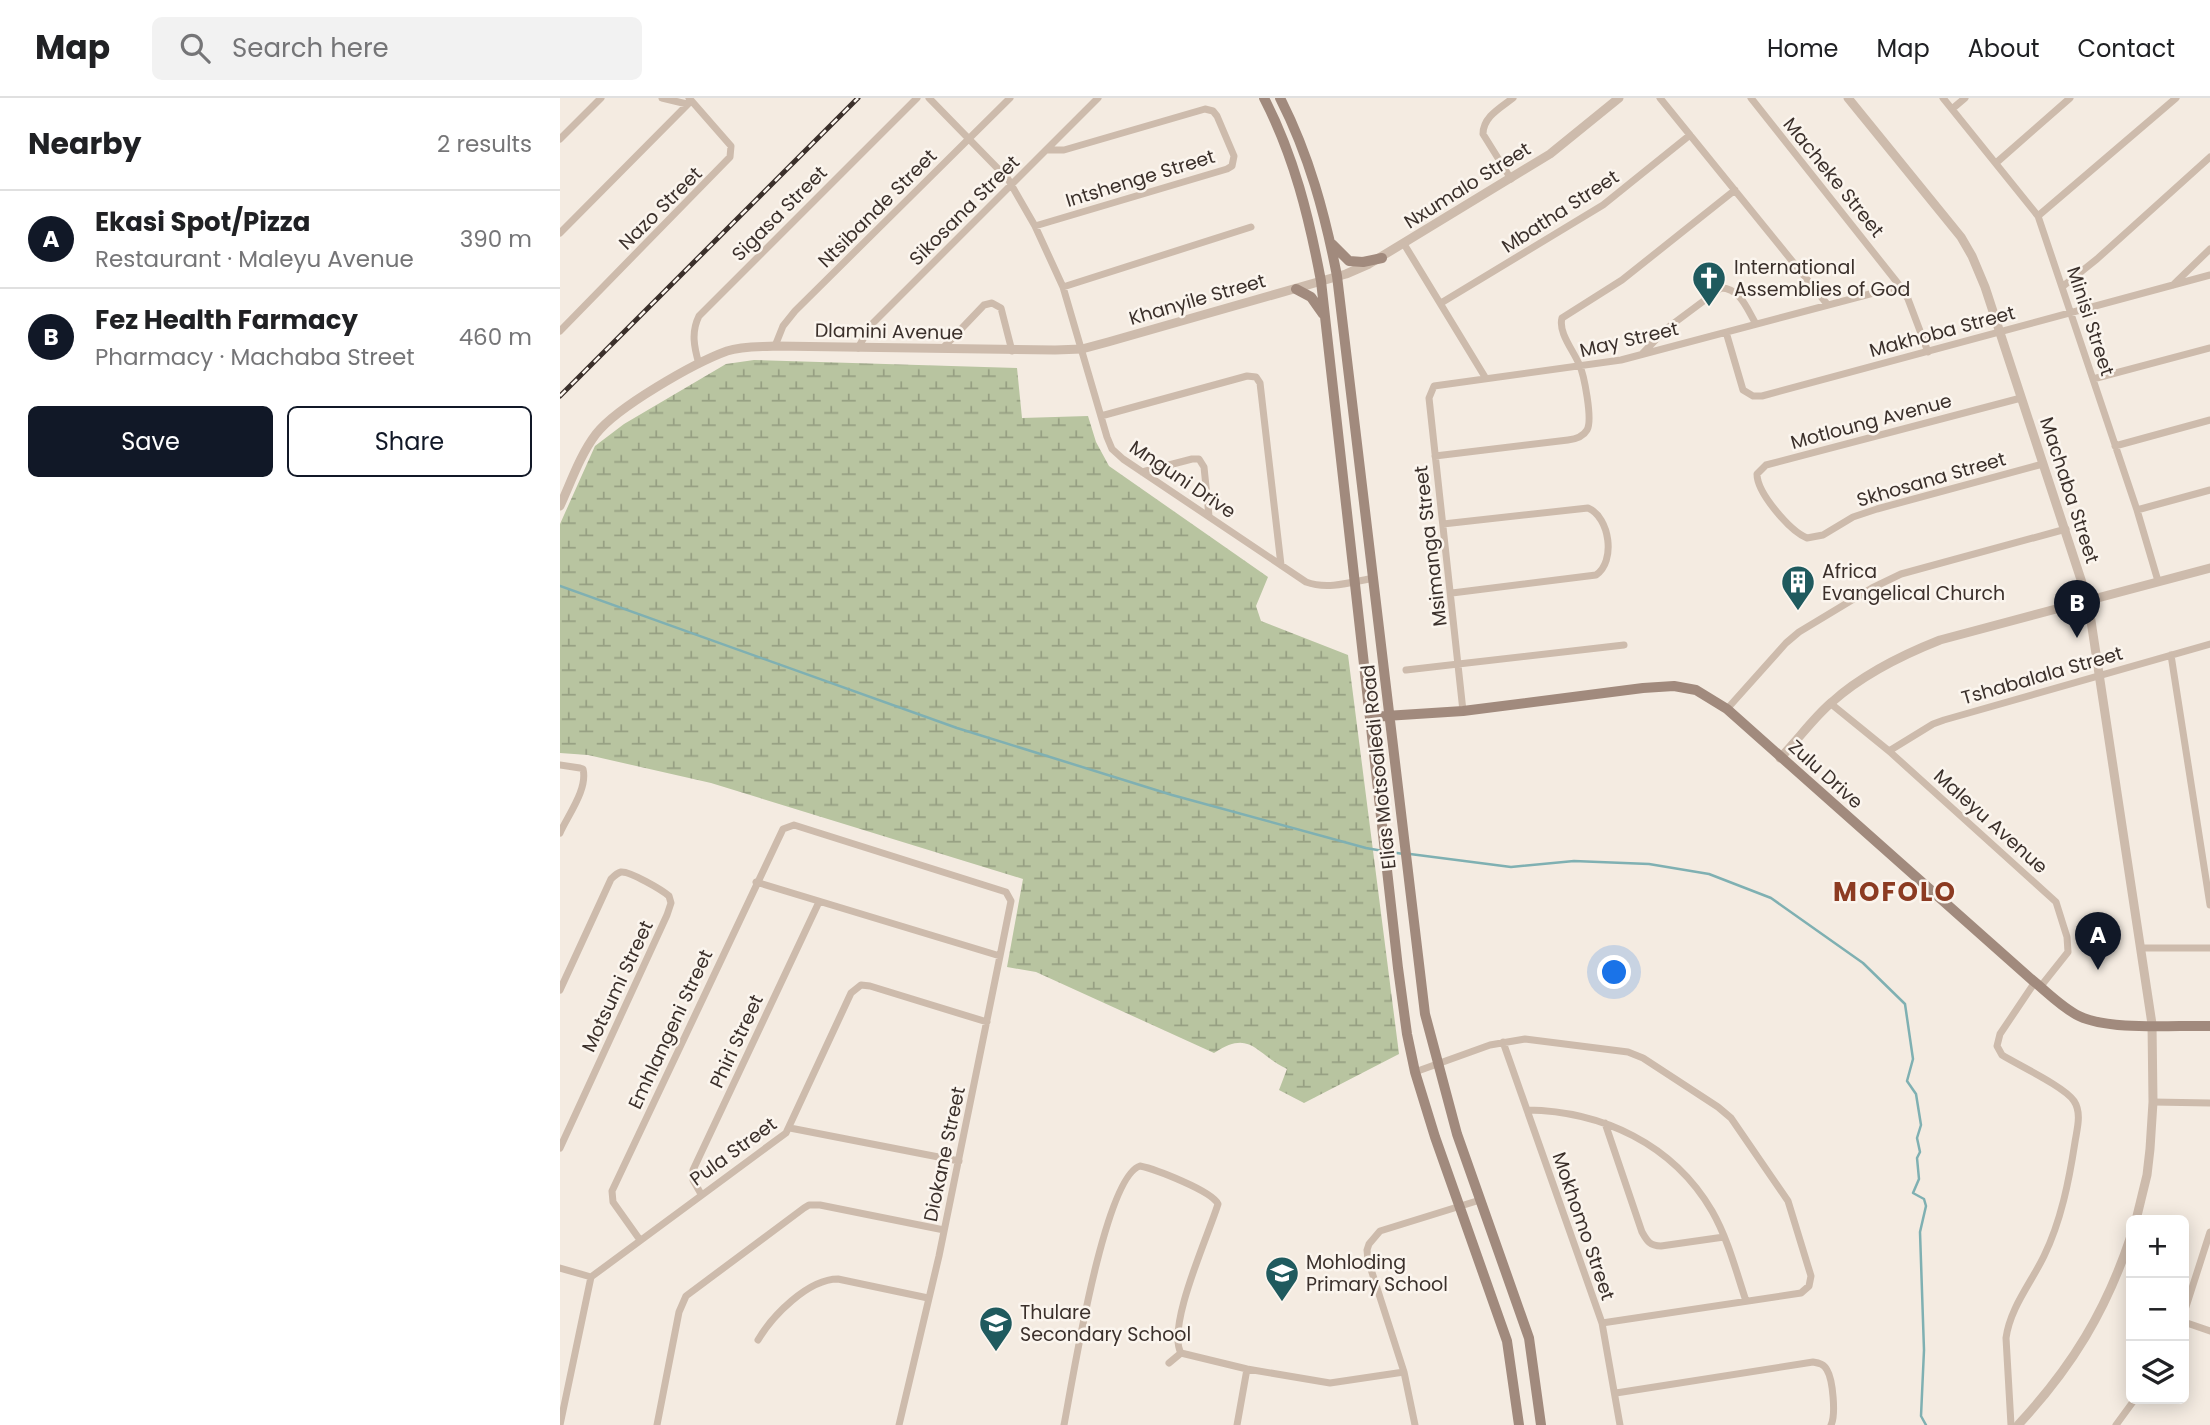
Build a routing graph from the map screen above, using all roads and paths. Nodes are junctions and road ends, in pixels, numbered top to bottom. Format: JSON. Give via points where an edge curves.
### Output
{"nodes":[{"id":1,"x":601,"y":98,"type":"edge"},
{"id":2,"x":662,"y":98,"type":"edge"},
{"id":3,"x":917,"y":98,"type":"edge"},
{"id":4,"x":929,"y":98,"type":"edge"},
{"id":5,"x":1010,"y":98,"type":"edge"},
{"id":6,"x":1098,"y":98,"type":"edge"},
{"id":7,"x":1264,"y":98,"type":"edge"},
{"id":8,"x":1280,"y":98,"type":"edge"},
{"id":9,"x":1513,"y":98,"type":"edge"},
{"id":10,"x":1619,"y":98,"type":"edge"},
{"id":11,"x":1660,"y":98,"type":"edge"},
{"id":12,"x":1751,"y":98,"type":"edge"},
{"id":13,"x":1848,"y":98,"type":"edge"},
{"id":14,"x":1943,"y":98,"type":"edge"},
{"id":15,"x":1965,"y":98,"type":"edge"},
{"id":16,"x":2070,"y":98,"type":"edge"},
{"id":17,"x":2176,"y":98,"type":"edge"},
{"id":18,"x":688,"y":101,"type":"edge"},
{"id":19,"x":1952,"y":109,"type":"junction"},
{"id":20,"x":1690,"y":135,"type":"junction"},
{"id":21,"x":560,"y":139,"type":"edge"},
{"id":22,"x":969,"y":139,"type":"junction"},
{"id":23,"x":1048,"y":150,"type":"junction"},
{"id":24,"x":2210,"y":157,"type":"edge"},
{"id":25,"x":1996,"y":163,"type":"junction"},
{"id":26,"x":1511,"y":179,"type":"junction"},
{"id":27,"x":1012,"y":184,"type":"junction"},
{"id":28,"x":1735,"y":190,"type":"junction"},
{"id":29,"x":2038,"y":216,"type":"junction"},
{"id":30,"x":1035,"y":226,"type":"junction"},
{"id":31,"x":1251,"y":227,"type":"dead end"},
{"id":32,"x":560,"y":233,"type":"edge"},
{"id":33,"x":1331,"y":241,"type":"junction"},
{"id":34,"x":1405,"y":244,"type":"junction"},
{"id":35,"x":2210,"y":248,"type":"edge"},
{"id":36,"x":1382,"y":258,"type":"junction"},
{"id":37,"x":2210,"y":275,"type":"edge"},
{"id":38,"x":1337,"y":276,"type":"junction"},
{"id":39,"x":1321,"y":281,"type":"junction"},
{"id":40,"x":2172,"y":285,"type":"junction"},
{"id":41,"x":1900,"y":286,"type":"junction"},
{"id":42,"x":1063,"y":287,"type":"junction"},
{"id":43,"x":2062,"y":287,"type":"junction"},
{"id":44,"x":1296,"y":289,"type":"junction"},
{"id":45,"x":1441,"y":303,"type":"junction"},
{"id":46,"x":1827,"y":304,"type":"junction"},
{"id":47,"x":2070,"y":312,"type":"junction"},
{"id":48,"x":1325,"y":316,"type":"junction"},
{"id":49,"x":1756,"y":324,"type":"junction"},
{"id":50,"x":560,"y":331,"type":"edge"},
{"id":51,"x":1726,"y":332,"type":"junction"},
{"id":52,"x":2000,"y":332,"type":"junction"},
{"id":53,"x":775,"y":346,"type":"junction"},
{"id":54,"x":858,"y":348,"type":"junction"},
{"id":55,"x":943,"y":348,"type":"junction"},
{"id":56,"x":2210,"y":348,"type":"edge"},
{"id":57,"x":1082,"y":349,"type":"junction"},
{"id":58,"x":1012,"y":351,"type":"junction"},
{"id":59,"x":1928,"y":352,"type":"junction"},
{"id":60,"x":1642,"y":355,"type":"junction"},
{"id":61,"x":699,"y":364,"type":"junction"},
{"id":62,"x":1581,"y":367,"type":"junction"},
{"id":63,"x":1485,"y":377,"type":"junction"},
{"id":64,"x":2093,"y":379,"type":"junction"},
{"id":65,"x":1441,"y":383,"type":"joint"},
{"id":66,"x":2021,"y":398,"type":"junction"},
{"id":67,"x":1101,"y":416,"type":"junction"},
{"id":68,"x":2210,"y":420,"type":"edge"},
{"id":69,"x":2115,"y":446,"type":"junction"},
{"id":70,"x":1435,"y":456,"type":"junction"},
{"id":71,"x":2043,"y":464,"type":"junction"},
{"id":72,"x":1142,"y":472,"type":"junction"},
{"id":73,"x":2210,"y":490,"type":"edge"},
{"id":74,"x":1766,"y":497,"type":"joint"},
{"id":75,"x":560,"y":506,"type":"edge"},
{"id":76,"x":2137,"y":510,"type":"junction"},
{"id":77,"x":1209,"y":516,"type":"junction"},
{"id":78,"x":1443,"y":524,"type":"junction"},
{"id":79,"x":2066,"y":529,"type":"junction"},
{"id":80,"x":1281,"y":565,"type":"junction"},
{"id":81,"x":2210,"y":568,"type":"edge"},
{"id":82,"x":1374,"y":578,"type":"junction"},
{"id":83,"x":2158,"y":581,"type":"junction"},
{"id":84,"x":1354,"y":582,"type":"junction"},
{"id":85,"x":1452,"y":593,"type":"junction"},
{"id":86,"x":2088,"y":601,"type":"junction"},
{"id":87,"x":2210,"y":644,"type":"edge"},
{"id":88,"x":1624,"y":645,"type":"dead end"},
{"id":89,"x":2171,"y":655,"type":"junction"},
{"id":90,"x":1459,"y":664,"type":"junction"},
{"id":91,"x":1406,"y":670,"type":"dead end"},
{"id":92,"x":2099,"y":675,"type":"junction"},
{"id":93,"x":1830,"y":703,"type":"junction"},
{"id":94,"x":1727,"y":709,"type":"junction"},
{"id":95,"x":1463,"y":711,"type":"junction"},
{"id":96,"x":1391,"y":716,"type":"junction"},
{"id":97,"x":1370,"y":718,"type":"junction"},
{"id":98,"x":1889,"y":751,"type":"junction"},
{"id":99,"x":1780,"y":758,"type":"junction"},
{"id":100,"x":560,"y":765,"type":"edge"},
{"id":101,"x":560,"y":833,"type":"edge"},
{"id":102,"x":756,"y":882,"type":"junction"},
{"id":103,"x":1003,"y":890,"type":"joint"},
{"id":104,"x":819,"y":902,"type":"junction"},
{"id":105,"x":2210,"y":905,"type":"edge"},
{"id":106,"x":2142,"y":948,"type":"junction"},
{"id":107,"x":2210,"y":948,"type":"edge"},
{"id":108,"x":1000,"y":956,"type":"junction"},
{"id":109,"x":2038,"y":984,"type":"junction"},
{"id":110,"x":560,"y":990,"type":"edge"},
{"id":111,"x":986,"y":1022,"type":"junction"},
{"id":112,"x":2152,"y":1024,"type":"junction"},
{"id":113,"x":2210,"y":1026,"type":"edge"},
{"id":114,"x":1503,"y":1042,"type":"junction"},
{"id":115,"x":1437,"y":1064,"type":"junction"},
{"id":116,"x":1415,"y":1072,"type":"junction"},
{"id":117,"x":2153,"y":1102,"type":"junction"},
{"id":118,"x":2210,"y":1103,"type":"edge"},
{"id":119,"x":1527,"y":1110,"type":"junction"},
{"id":120,"x":1605,"y":1123,"type":"junction"},
{"id":121,"x":790,"y":1128,"type":"junction"},
{"id":122,"x":560,"y":1148,"type":"edge"},
{"id":123,"x":959,"y":1161,"type":"junction"},
{"id":124,"x":701,"y":1194,"type":"junction"},
{"id":125,"x":1480,"y":1200,"type":"junction"},
{"id":126,"x":1459,"y":1208,"type":"junction"},
{"id":127,"x":2138,"y":1215,"type":"edge"},
{"id":128,"x":944,"y":1230,"type":"junction"},
{"id":129,"x":2210,"y":1232,"type":"edge"},
{"id":130,"x":1724,"y":1237,"type":"junction"},
{"id":131,"x":640,"y":1240,"type":"junction"},
{"id":132,"x":2126,"y":1251,"type":"edge"},
{"id":133,"x":560,"y":1268,"type":"edge"},
{"id":134,"x":591,"y":1278,"type":"junction"},
{"id":135,"x":2189,"y":1297,"type":"edge"},
{"id":136,"x":928,"y":1298,"type":"junction"},
{"id":137,"x":1746,"y":1301,"type":"junction"},
{"id":138,"x":1602,"y":1323,"type":"junction"},
{"id":139,"x":2189,"y":1324,"type":"edge"},
{"id":140,"x":2210,"y":1331,"type":"edge"},
{"id":141,"x":758,"y":1340,"type":"dead end"},
{"id":142,"x":1181,"y":1353,"type":"junction"},
{"id":143,"x":1168,"y":1363,"type":"dead end"},
{"id":144,"x":1247,"y":1369,"type":"junction"},
{"id":145,"x":1404,"y":1372,"type":"junction"},
{"id":146,"x":1616,"y":1393,"type":"junction"},
{"id":147,"x":2131,"y":1404,"type":"edge"},
{"id":148,"x":560,"y":1425,"type":"edge"},
{"id":149,"x":657,"y":1425,"type":"edge"},
{"id":150,"x":899,"y":1425,"type":"edge"},
{"id":151,"x":1064,"y":1425,"type":"edge"},
{"id":152,"x":1237,"y":1425,"type":"edge"},
{"id":153,"x":1415,"y":1425,"type":"edge"},
{"id":154,"x":1519,"y":1425,"type":"edge"},
{"id":155,"x":1541,"y":1425,"type":"edge"},
{"id":156,"x":1620,"y":1425,"type":"edge"},
{"id":157,"x":1831,"y":1425,"type":"edge"},
{"id":158,"x":2011,"y":1425,"type":"edge"},
{"id":159,"x":2018,"y":1425,"type":"edge"},
{"id":160,"x":2116,"y":1425,"type":"edge"}],
"edges":[{"from":1,"to":21,"type":"street"},
{"from":2,"to":18,"type":"street"},
{"from":3,"to":61,"type":"street","name":"Sigasa Street","via":[[699,316],[694,328]]},
{"from":4,"to":22,"type":"street","name":"Mnguni Drive"},
{"from":5,"to":22,"type":"street","name":"Ntsibande Street"},
{"from":6,"to":23,"type":"street","name":"Sikosana Street"},
{"from":7,"to":39,"type":"main road","name":"Elias Motsoaledi Road","via":[[1297,177]]},
{"from":8,"to":33,"type":"main road","name":"Elias Motsoaledi Road","via":[[1312,174]]},
{"from":9,"to":26,"type":"street","via":[[1483,128]]},
{"from":10,"to":26,"type":"street","name":"Nxumalo Street"},
{"from":11,"to":20,"type":"street"},
{"from":12,"to":41,"type":"street","name":"Macheke Street"},
{"from":13,"to":52,"type":"street","name":"Machaba Street","via":[[1961,237]]},
{"from":14,"to":19,"type":"street","name":"Minisi Street"},
{"from":15,"to":19,"type":"street"},
{"from":16,"to":25,"type":"street"},
{"from":17,"to":29,"type":"street"},
{"from":18,"to":32,"type":"street"},
{"from":18,"to":50,"type":"street","name":"Nazo Street","via":[[731,146],[730,158]]},
{"from":19,"to":25,"type":"street","name":"Minisi Street"},
{"from":20,"to":28,"type":"street"},
{"from":20,"to":45,"type":"street","name":"Mbatha Street","via":[[1603,205]]},
{"from":22,"to":27,"type":"street","name":"Mnguni Drive"},
{"from":22,"to":53,"type":"street","name":"Ntsibande Street","via":[[795,311]]},
{"from":23,"to":27,"type":"street","name":"Sikosana Street"},
{"from":23,"to":30,"type":"street","name":"Intshenge Street","via":[[1064,150],[1205,109],[1215,113],[1234,156],[1227,169]]},
{"from":24,"to":43,"type":"street"},
{"from":25,"to":29,"type":"street","name":"Minisi Street"},
{"from":26,"to":34,"type":"street","name":"Nxumalo Street"},
{"from":27,"to":30,"type":"street","name":"Mnguni Drive"},
{"from":27,"to":54,"type":"street","name":"Sikosana Street","via":[[871,325]]},
{"from":28,"to":46,"type":"street"},
{"from":28,"to":62,"type":"street","via":[[1622,279],[1565,314],[1561,325]]},
{"from":29,"to":43,"type":"street","name":"Minisi Street"},
{"from":30,"to":42,"type":"street","name":"Mnguni Drive"},
{"from":31,"to":42,"type":"street"},
{"from":33,"to":36,"type":"main road","via":[[1349,261]]},
{"from":33,"to":38,"type":"main road","name":"Elias Motsoaledi Road"},
{"from":34,"to":36,"type":"street","name":"Nxumalo Street"},
{"from":34,"to":45,"type":"street"},
{"from":35,"to":40,"type":"street"},
{"from":36,"to":38,"type":"street","name":"Nxumalo Street"},
{"from":37,"to":40,"type":"street","name":"Makhoba Street"},
{"from":38,"to":39,"type":"street","name":"Nxumalo Street"},
{"from":38,"to":82,"type":"main road","name":"Elias Motsoaledi Road"},
{"from":39,"to":44,"type":"street","name":"Khanyile Street"},
{"from":39,"to":48,"type":"main road","name":"Elias Motsoaledi Road"},
{"from":40,"to":47,"type":"street","name":"Makhoba Street"},
{"from":41,"to":46,"type":"street","name":"May Street"},
{"from":41,"to":59,"type":"street","name":"Macheke Street"},
{"from":42,"to":57,"type":"street","name":"Mnguni Drive"},
{"from":43,"to":47,"type":"street","name":"Minisi Street"},
{"from":44,"to":48,"type":"main road","via":[[1311,297]]},
{"from":44,"to":57,"type":"street","name":"Khanyile Street"},
{"from":45,"to":63,"type":"street"},
{"from":46,"to":49,"type":"street","name":"May Street"},
{"from":47,"to":52,"type":"street","name":"Makhoba Street"},
{"from":47,"to":64,"type":"street","name":"Minisi Street"},
{"from":48,"to":84,"type":"main road","name":"Elias Motsoaledi Road"},
{"from":49,"to":51,"type":"street","name":"May Street"},
{"from":49,"to":60,"type":"street","via":[[1738,295],[1721,288],[1666,329]]},
{"from":51,"to":59,"type":"street","name":"Makhoba Street","via":[[1743,390],[1753,396]]},
{"from":51,"to":60,"type":"street","name":"May Street"},
{"from":52,"to":59,"type":"street","name":"Makhoba Street"},
{"from":52,"to":66,"type":"street","name":"Machaba Street"},
{"from":53,"to":54,"type":"street","name":"Dlamini Avenue"},
{"from":53,"to":61,"type":"street","name":"Dlamini Avenue","via":[[729,350]]},
{"from":54,"to":55,"type":"street","name":"Dlamini Avenue"},
{"from":55,"to":58,"type":"street","name":"Dlamini Avenue"},
{"from":55,"to":58,"type":"street","via":[[984,305],[992,303],[1000,309]]},
{"from":56,"to":64,"type":"street"},
{"from":57,"to":58,"type":"street","name":"Dlamini Avenue"},
{"from":57,"to":67,"type":"street","name":"Mnguni Drive"},
{"from":60,"to":62,"type":"street","name":"May Street"},
{"from":61,"to":75,"type":"street","name":"Dlamini Avenue","via":[[625,407],[600,429]]},
{"from":62,"to":63,"type":"street","name":"May Street"},
{"from":62,"to":70,"type":"street","via":[[1589,424],[1579,438]]},
{"from":63,"to":65,"type":"street","name":"May Street"},
{"from":64,"to":69,"type":"street","name":"Minisi Street"},
{"from":65,"to":70,"type":"street","name":"Msimanga Street","via":[[1434,386],[1429,398]]},
{"from":66,"to":71,"type":"street","name":"Machaba Street"},
{"from":66,"to":74,"type":"street","name":"Motloung Avenue","via":[[1766,465],[1757,480]]},
{"from":67,"to":72,"type":"street","name":"Mnguni Drive","via":[[1112,449]]},
{"from":67,"to":80,"type":"street","via":[[1256,377]]},
{"from":68,"to":69,"type":"street"},
{"from":69,"to":76,"type":"street","name":"Minisi Street"},
{"from":70,"to":78,"type":"street","name":"Msimanga Street"},
{"from":71,"to":74,"type":"street","name":"Skhosana Street","via":[[1877,509],[1814,538],[1799,535]]},
{"from":71,"to":79,"type":"street","name":"Machaba Street"},
{"from":72,"to":77,"type":"street","name":"Mnguni Drive"},
{"from":72,"to":77,"type":"street","via":[[1199,459],[1204,467]]},
{"from":73,"to":76,"type":"street"},
{"from":76,"to":83,"type":"street","name":"Minisi Street"},
{"from":77,"to":80,"type":"street","name":"Mnguni Drive"},
{"from":78,"to":85,"type":"street","name":"Msimanga Street"},
{"from":78,"to":85,"type":"street","via":[[1588,508],[1600,515],[1604,526],[1607,560],[1596,575]]},
{"from":79,"to":86,"type":"street","name":"Machaba Street"},
{"from":79,"to":94,"type":"street","via":[[1901,574],[1872,588],[1792,637]]},
{"from":80,"to":84,"type":"street","name":"Mnguni Drive","via":[[1316,585]]},
{"from":81,"to":83,"type":"street"},
{"from":82,"to":84,"type":"street","name":"Mnguni Drive"},
{"from":82,"to":96,"type":"main road","name":"Elias Motsoaledi Road"},
{"from":83,"to":86,"type":"street"},
{"from":84,"to":97,"type":"main road","name":"Elias Motsoaledi Road"},
{"from":85,"to":90,"type":"street","name":"Msimanga Street"},
{"from":86,"to":92,"type":"street","name":"Machaba Street"},
{"from":86,"to":93,"type":"street","via":[[1940,640],[1893,661]]},
{"from":87,"to":89,"type":"street","name":"Tshabalala Street"},
{"from":88,"to":90,"type":"street"},
{"from":89,"to":92,"type":"street","name":"Tshabalala Street"},
{"from":89,"to":105,"type":"street"},
{"from":90,"to":91,"type":"street"},
{"from":90,"to":95,"type":"street","name":"Msimanga Street"},
{"from":92,"to":98,"type":"street","name":"Tshabalala Street","via":[[1944,720]]},
{"from":92,"to":106,"type":"street","name":"Machaba Street"},
{"from":93,"to":98,"type":"street","name":"Maleyu Avenue"},
{"from":93,"to":99,"type":"street"},
{"from":94,"to":95,"type":"main road","name":"Zulu Drive","via":[[1696,690],[1674,686]]},
{"from":94,"to":99,"type":"main road","name":"Zulu Drive"},
{"from":95,"to":96,"type":"main road","name":"Zulu Drive"},
{"from":96,"to":97,"type":"main road","name":"Zulu Drive"},
{"from":96,"to":115,"type":"main road","name":"Elias Motsoaledi Road","via":[[1425,1014]]},
{"from":97,"to":116,"type":"main road","name":"Elias Motsoaledi Road","via":[[1403,1010]]},
{"from":98,"to":109,"type":"street","name":"Maleyu Avenue","via":[[2056,902],[2068,953]]},
{"from":99,"to":109,"type":"main road","name":"Zulu Drive"},
{"from":100,"to":101,"type":"street","via":[[584,772]]},
{"from":102,"to":103,"type":"street","name":"Emhlangeni Street","via":[[783,829],[794,825]]},
{"from":102,"to":104,"type":"street"},
{"from":102,"to":131,"type":"street","name":"Emhlangeni Street","via":[[612,1191],[613,1202]]},
{"from":103,"to":108,"type":"street","name":"Diokane Street","via":[[1010,901]]},
{"from":104,"to":108,"type":"street"},
{"from":104,"to":124,"type":"street","name":"Phiri Street","via":[[693,1170]]},
{"from":106,"to":107,"type":"street"},
{"from":106,"to":112,"type":"street","name":"Machaba Street"},
{"from":108,"to":111,"type":"street","name":"Diokane Street"},
{"from":109,"to":112,"type":"main road","name":"Zulu Drive","via":[[2073,1013],[2098,1023]]},
{"from":109,"to":158,"type":"street","via":[[2000,1034],[1997,1046],[2002,1055],[2069,1094],[2078,1107],[2079,1119],[2058,1222],[2008,1325]]},
{"from":110,"to":122,"type":"street","name":"Motsumi Street","via":[[611,879],[618,873],[631,875],[666,893],[671,907]]},
{"from":111,"to":121,"type":"street","via":[[866,985],[856,988]]},
{"from":111,"to":123,"type":"street","name":"Diokane Street"},
{"from":112,"to":113,"type":"main road","name":"Zulu Drive"},
{"from":112,"to":117,"type":"street","name":"Machaba Street"},
{"from":114,"to":115,"type":"street"},
{"from":114,"to":119,"type":"street","name":"Mokhomo Street"},
{"from":114,"to":137,"type":"street","via":[[1539,1040],[1628,1052],[1658,1066],[1731,1118],[1788,1201],[1811,1276],[1801,1293]]},
{"from":115,"to":116,"type":"street"},
{"from":115,"to":125,"type":"main road","name":"Elias Motsoaledi Road"},
{"from":116,"to":126,"type":"main road","name":"Elias Motsoaledi Road"},
{"from":117,"to":118,"type":"street"},
{"from":117,"to":127,"type":"street","name":"Machaba Street","via":[[2147,1175]]},
{"from":119,"to":120,"type":"street"},
{"from":119,"to":138,"type":"street","name":"Mokhomo Street"},
{"from":120,"to":130,"type":"street","via":[[1647,1142],[1685,1173]]},
{"from":120,"to":130,"type":"street","via":[[1647,1242],[1661,1246]]},
{"from":121,"to":123,"type":"street","name":"Pula Street"},
{"from":121,"to":124,"type":"street","name":"Pula Street"},
{"from":123,"to":128,"type":"street","name":"Diokane Street"},
{"from":124,"to":131,"type":"street","name":"Pula Street"},
{"from":125,"to":126,"type":"street"},
{"from":125,"to":155,"type":"main road","name":"Elias Motsoaledi Road","via":[[1529,1338]]},
{"from":126,"to":145,"type":"street","via":[[1380,1231],[1367,1250]]},
{"from":126,"to":154,"type":"main road","name":"Elias Motsoaledi Road","via":[[1507,1341]]},
{"from":128,"to":136,"type":"street","name":"Diokane Street"},
{"from":128,"to":149,"type":"street","via":[[820,1205],[804,1208],[686,1296]]},
{"from":129,"to":135,"type":"street"},
{"from":130,"to":137,"type":"street"},
{"from":131,"to":134,"type":"street","name":"Pula Street"},
{"from":132,"to":159,"type":"street","via":[[2090,1333]]},
{"from":133,"to":134,"type":"street"},
{"from":134,"to":148,"type":"street"},
{"from":136,"to":141,"type":"street","via":[[825,1280],[778,1312]]},
{"from":136,"to":150,"type":"street","name":"Diokane Street"},
{"from":137,"to":138,"type":"street"},
{"from":138,"to":146,"type":"street","name":"Mokhomo Street"},
{"from":139,"to":140,"type":"street"},
{"from":142,"to":143,"type":"street"},
{"from":142,"to":144,"type":"street"},
{"from":142,"to":151,"type":"street","via":[[1178,1337],[1191,1275],[1218,1204],[1211,1195],[1140,1166],[1129,1173],[1102,1239]]},
{"from":144,"to":145,"type":"street","via":[[1336,1383]]},
{"from":144,"to":152,"type":"street"},
{"from":145,"to":153,"type":"street"},
{"from":146,"to":156,"type":"street","name":"Mokhomo Street"},
{"from":146,"to":157,"type":"street","via":[[1813,1362],[1828,1371],[1835,1415]]},
{"from":147,"to":160,"type":"street"}]}
